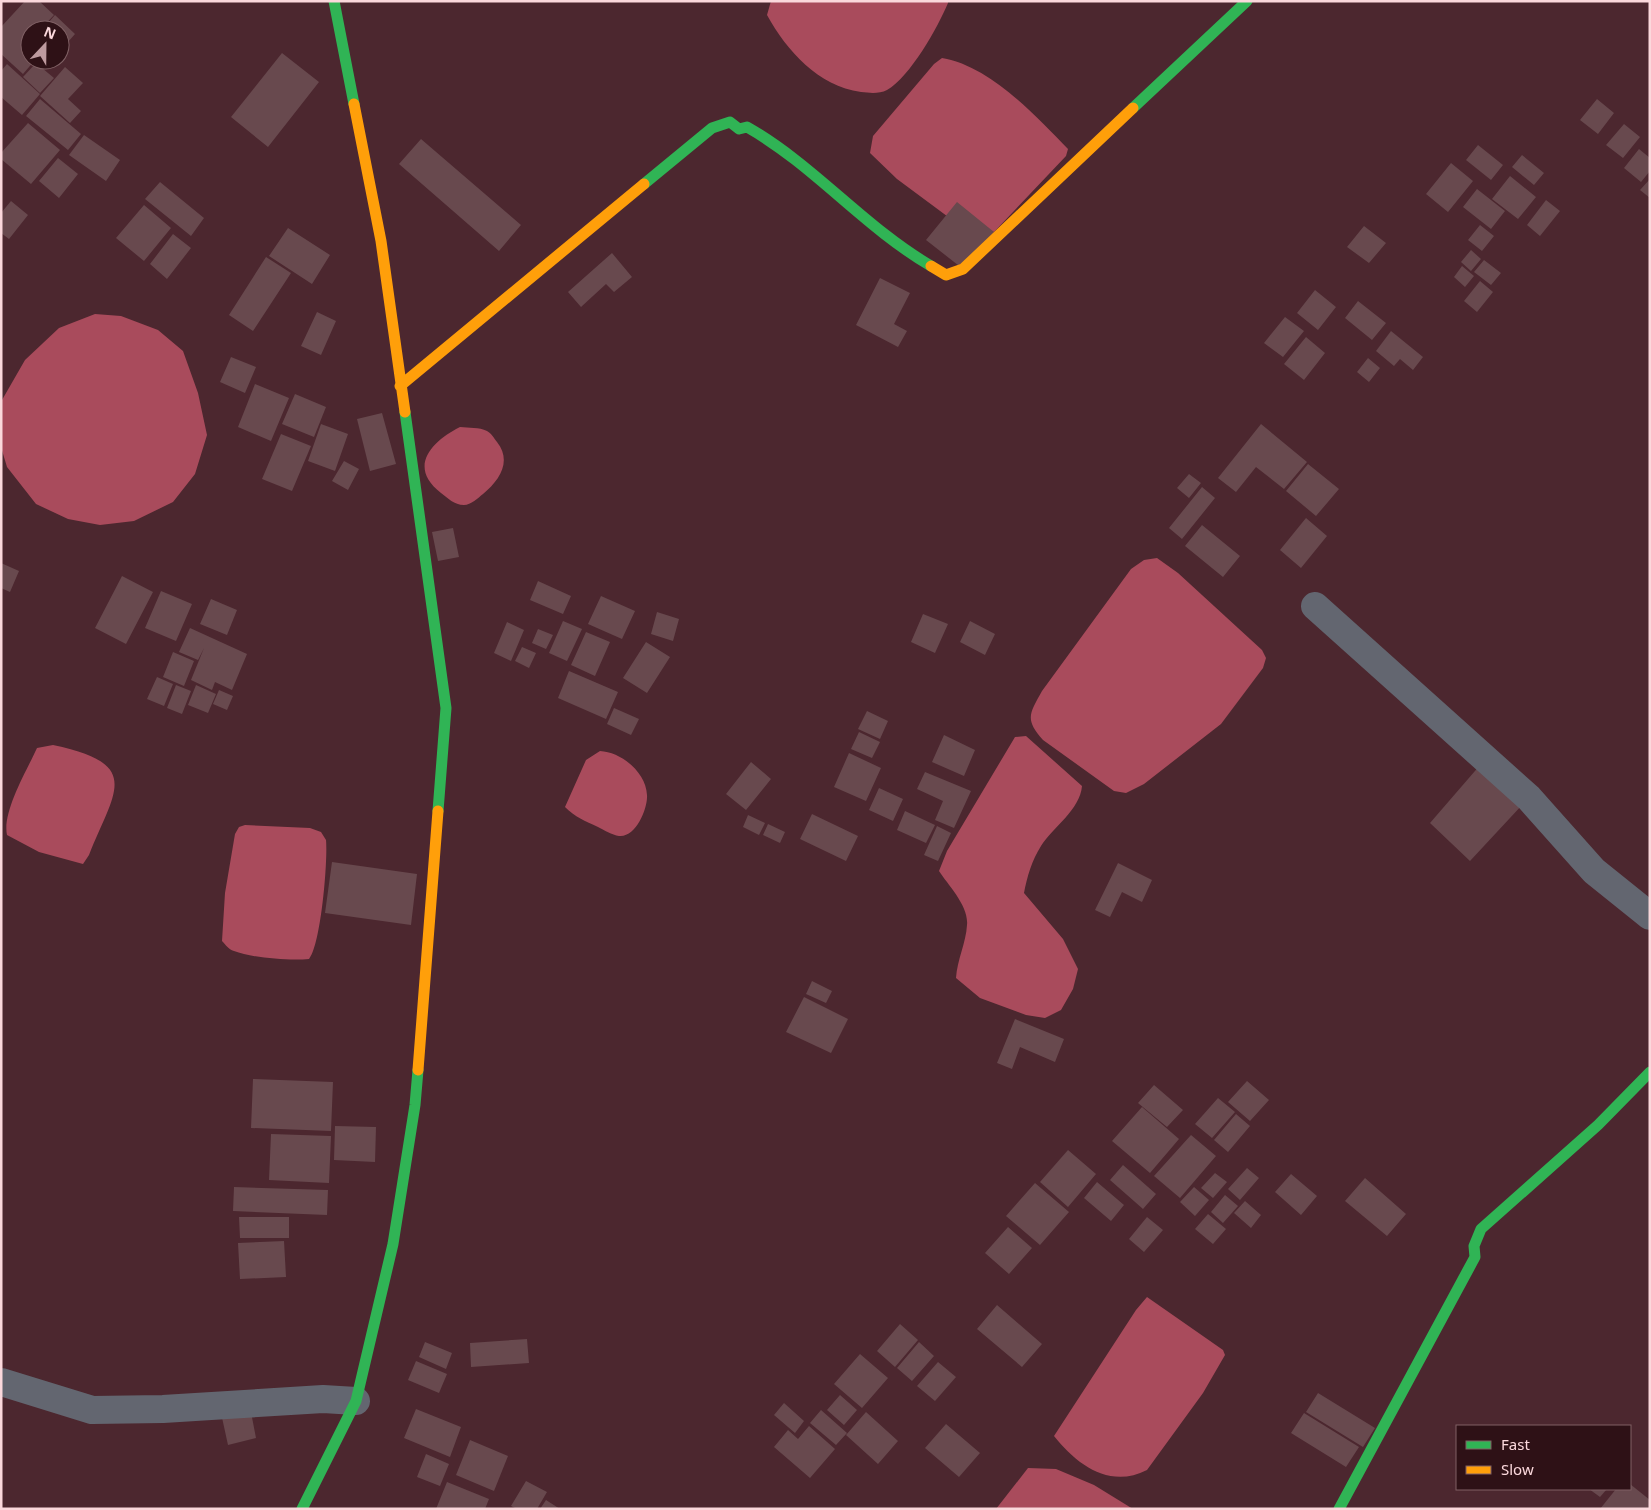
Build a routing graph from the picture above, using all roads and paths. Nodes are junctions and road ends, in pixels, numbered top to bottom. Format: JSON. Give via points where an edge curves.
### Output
{"nodes":[{"id":1,"x":334,"y":1,"type":"edge"},
{"id":2,"x":1247,"y":1,"type":"edge"},
{"id":3,"x":400,"y":386,"type":"junction"},
{"id":4,"x":1315,"y":606,"type":"dead end"},
{"id":5,"x":1650,"y":916,"type":"edge"},
{"id":6,"x":1650,"y":1072,"type":"edge"},
{"id":7,"x":1,"y":1382,"type":"edge"},
{"id":8,"x":356,"y":1401,"type":"junction"},
{"id":9,"x":302,"y":1509,"type":"edge"},
{"id":10,"x":1339,"y":1509,"type":"edge"}],
"edges":[{"from":1,"to":3,"type":"street","via":[[381,241]]},
{"from":2,"to":3,"type":"street","via":[[962,270],[946,275],[900,248],[775,143],[747,127],[739,128],[730,122],[712,128]]},
{"from":3,"to":8,"type":"street","via":[[446,708],[415,1105],[393,1244]]},
{"from":4,"to":5,"type":"street","via":[[1529,798],[1594,871]]},
{"from":6,"to":10,"type":"street","via":[[1598,1125],[1481,1229],[1473,1249],[1476,1257]]},
{"from":7,"to":8,"type":"street","via":[[92,1410],[322,1399]]},
{"from":8,"to":9,"type":"street"}]}
